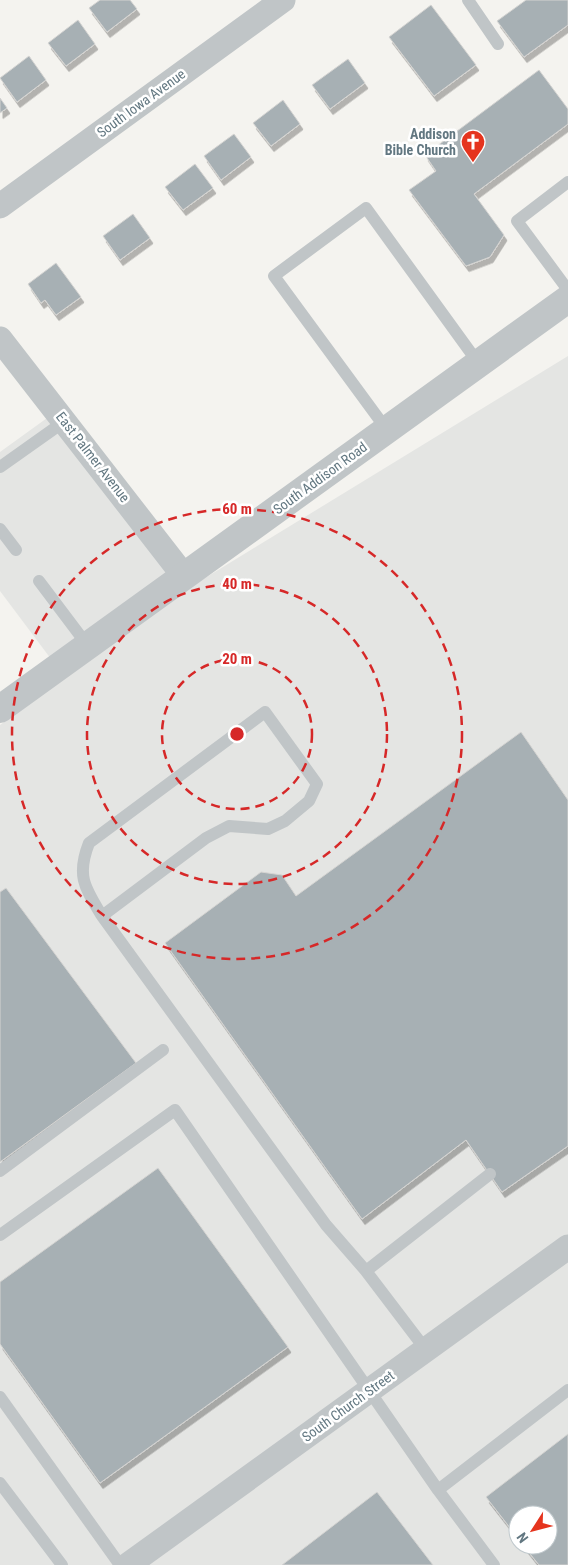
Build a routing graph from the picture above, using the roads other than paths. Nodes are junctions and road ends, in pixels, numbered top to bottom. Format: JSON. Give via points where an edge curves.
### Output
{"nodes":[{"id":1,"x":283,"y":0,"type":"edge"},
{"id":2,"x":468,"y":0,"type":"edge"},
{"id":3,"x":498,"y":44,"type":"dead end"},
{"id":4,"x":568,"y":182,"type":"edge"},
{"id":5,"x":0,"y":206,"type":"edge"},
{"id":6,"x":568,"y":290,"type":"edge"},
{"id":7,"x":568,"y":299,"type":"edge"},
{"id":8,"x":0,"y":339,"type":"edge"},
{"id":9,"x":478,"y":364,"type":"junction"},
{"id":10,"x":65,"y":420,"type":"junction"},
{"id":11,"x":387,"y":430,"type":"junction"},
{"id":12,"x":0,"y":467,"type":"edge"},
{"id":13,"x":0,"y":529,"type":"edge"},
{"id":14,"x":16,"y":550,"type":"dead end"},
{"id":15,"x":184,"y":576,"type":"junction"},
{"id":16,"x":39,"y":581,"type":"dead end"},
{"id":17,"x":88,"y":646,"type":"junction"},
{"id":18,"x":0,"y":709,"type":"edge"},
{"id":19,"x":102,"y":916,"type":"junction"},
{"id":20,"x":163,"y":1050,"type":"dead end"},
{"id":21,"x":0,"y":1172,"type":"edge"},
{"id":22,"x":490,"y":1174,"type":"dead end"},
{"id":23,"x":0,"y":1235,"type":"edge"},
{"id":24,"x":568,"y":1247,"type":"edge"},
{"id":25,"x":366,"y":1271,"type":"junction"},
{"id":26,"x":426,"y":1350,"type":"junction"},
{"id":27,"x":370,"y":1390,"type":"junction"},
{"id":28,"x":568,"y":1390,"type":"edge"},
{"id":29,"x":0,"y":1397,"type":"edge"},
{"id":30,"x":0,"y":1483,"type":"edge"},
{"id":31,"x":438,"y":1490,"type":"junction"},
{"id":32,"x":62,"y":1565,"type":"edge"},
{"id":33,"x":120,"y":1565,"type":"edge"},
{"id":34,"x":128,"y":1565,"type":"edge"},
{"id":35,"x":494,"y":1565,"type":"edge"}],
"edges":[{"from":1,"to":5,"type":"street","name":"South Iowa Avenue"},
{"from":2,"to":3,"type":"lane"},
{"from":4,"to":6,"type":"lane","via":[[517,221]]},
{"from":7,"to":9,"type":"street","name":"South Addison Road"},
{"from":8,"to":10,"type":"street","name":"East Palmer Avenue"},
{"from":9,"to":11,"type":"street","name":"South Addison Road"},
{"from":9,"to":11,"type":"lane","via":[[366,208],[274,276]]},
{"from":10,"to":12,"type":"lane"},
{"from":10,"to":15,"type":"street","name":"East Palmer Avenue"},
{"from":11,"to":15,"type":"street","name":"South Addison Road"},
{"from":13,"to":14,"type":"lane"},
{"from":15,"to":17,"type":"street","name":"South Addison Road"},
{"from":16,"to":17,"type":"lane"},
{"from":17,"to":18,"type":"street","name":"South Addison Road"},
{"from":19,"to":19,"type":"lane","via":[[84,886],[82,859],[88,843],[265,712],[316,784],[309,801],[268,829],[229,826],[206,838]]},
{"from":19,"to":25,"type":"lane","via":[[326,1225]]},
{"from":20,"to":21,"type":"lane"},
{"from":22,"to":25,"type":"lane"},
{"from":23,"to":27,"type":"lane","via":[[175,1110]]},
{"from":24,"to":26,"type":"street","name":"South Church Street"},
{"from":25,"to":26,"type":"lane"},
{"from":26,"to":27,"type":"street","name":"South Church Street"},
{"from":27,"to":31,"type":"lane"},
{"from":27,"to":34,"type":"street","name":"South Church Street"},
{"from":28,"to":31,"type":"lane"},
{"from":29,"to":33,"type":"lane"},
{"from":30,"to":32,"type":"lane"},
{"from":31,"to":35,"type":"lane"}]}
